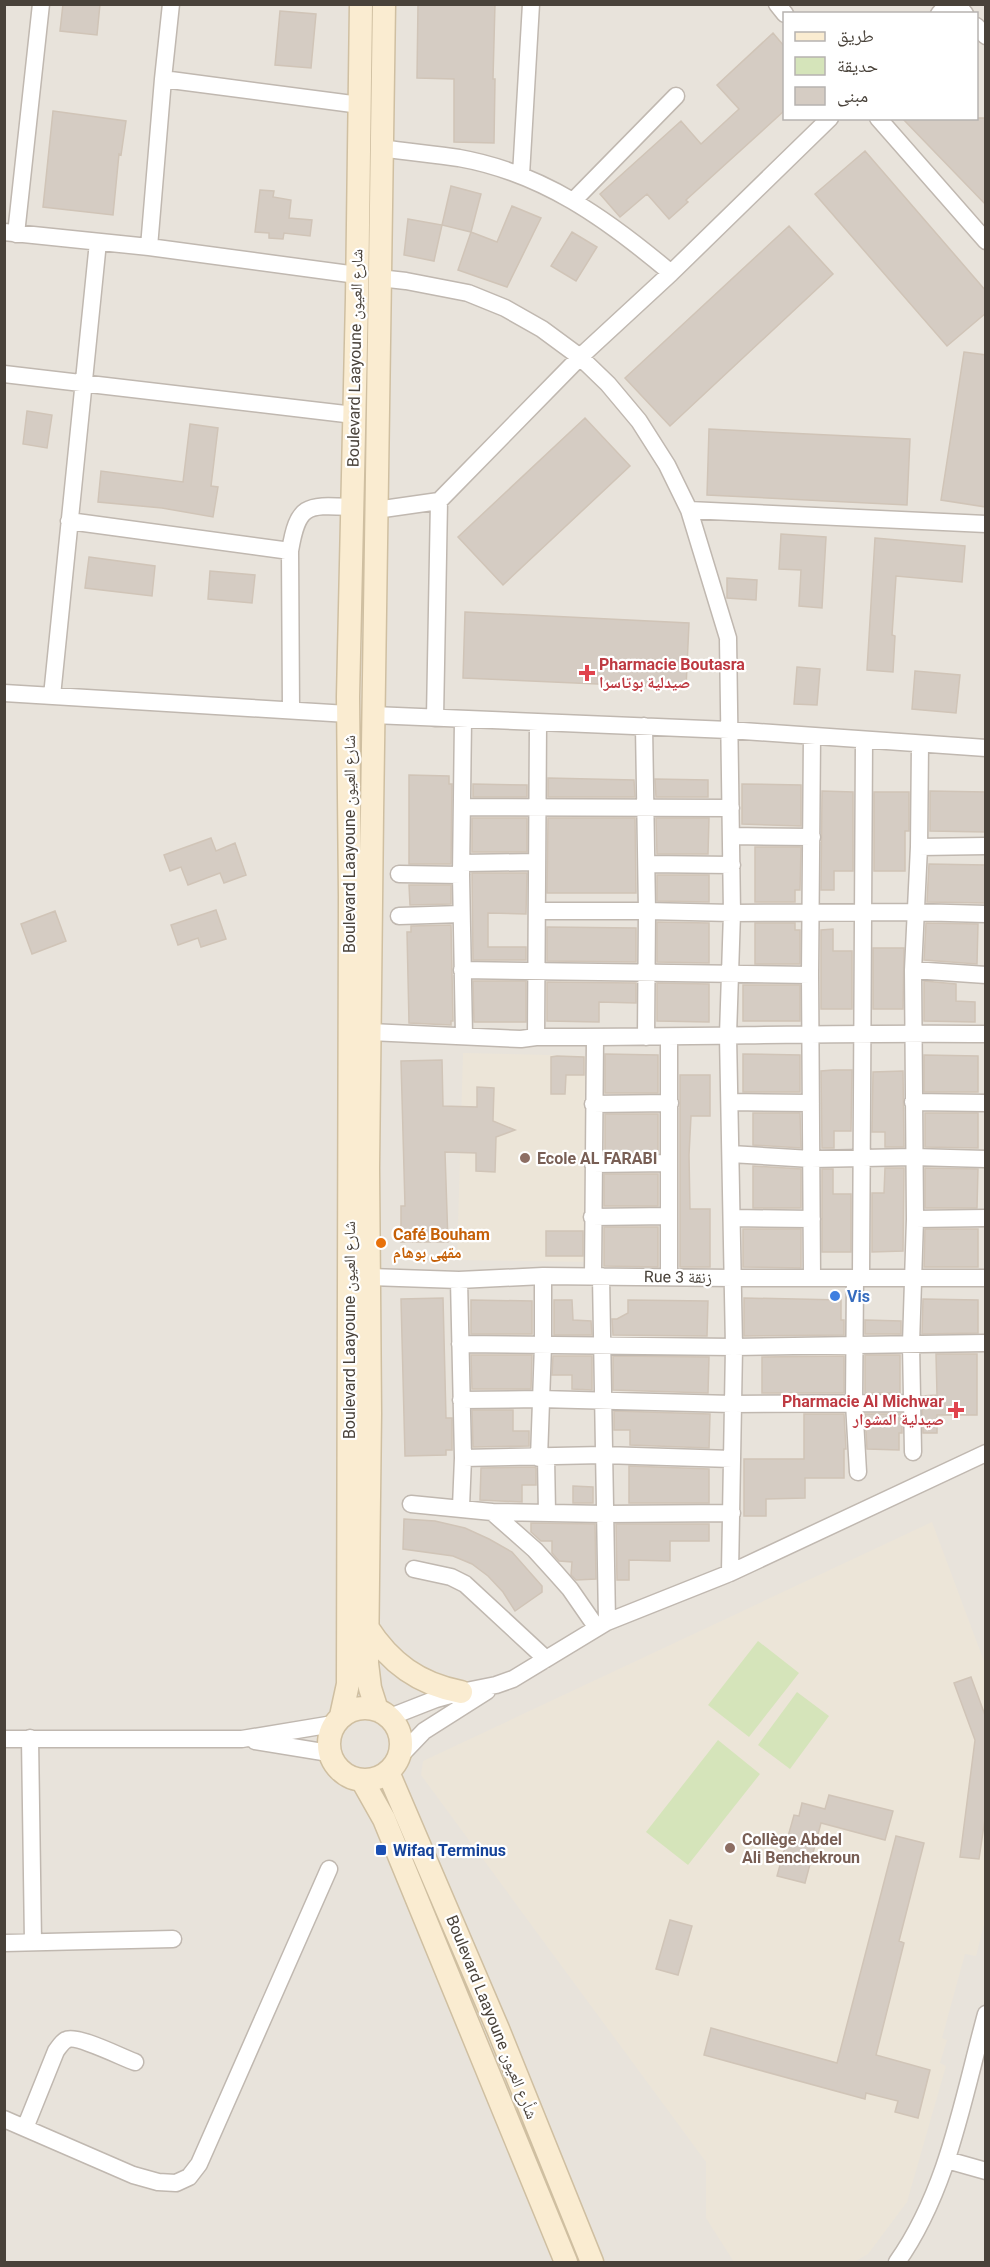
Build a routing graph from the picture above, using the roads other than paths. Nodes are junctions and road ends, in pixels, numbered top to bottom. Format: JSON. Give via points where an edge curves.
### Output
{"nodes":[{"id":1,"x":41,"y":4,"type":"edge"},
{"id":2,"x":171,"y":4,"type":"edge"},
{"id":3,"x":361,"y":4,"type":"edge"},
{"id":4,"x":384,"y":4,"type":"edge"},
{"id":5,"x":531,"y":4,"type":"edge"},
{"id":6,"x":162,"y":79,"type":"junction"},
{"id":7,"x":676,"y":96,"type":"dead end"},
{"id":8,"x":360,"y":105,"type":"junction"},
{"id":9,"x":828,"y":120,"type":"edge"},
{"id":10,"x":880,"y":120,"type":"edge"},
{"id":11,"x":381,"y":148,"type":"junction"},
{"id":12,"x":521,"y":175,"type":"junction"},
{"id":13,"x":574,"y":200,"type":"junction"},
{"id":14,"x":10,"y":233,"type":"edge"},
{"id":15,"x":986,"y":241,"type":"edge"},
{"id":16,"x":98,"y":242,"type":"junction"},
{"id":17,"x":149,"y":247,"type":"junction"},
{"id":18,"x":671,"y":273,"type":"junction"},
{"id":19,"x":368,"y":277,"type":"junction"},
{"id":20,"x":580,"y":357,"type":"junction"},
{"id":21,"x":4,"y":374,"type":"edge"},
{"id":22,"x":83,"y":384,"type":"junction"},
{"id":23,"x":354,"y":415,"type":"junction"},
{"id":24,"x":439,"y":501,"type":"junction"},
{"id":25,"x":352,"y":507,"type":"junction"},
{"id":26,"x":376,"y":510,"type":"junction"},
{"id":27,"x":689,"y":510,"type":"junction"},
{"id":28,"x":69,"y":521,"type":"junction"},
{"id":29,"x":986,"y":524,"type":"edge"},
{"id":30,"x":290,"y":551,"type":"junction"},
{"id":31,"x":4,"y":693,"type":"edge"},
{"id":32,"x":52,"y":696,"type":"junction"},
{"id":33,"x":291,"y":710,"type":"junction"},
{"id":34,"x":348,"y":714,"type":"junction"},
{"id":35,"x":373,"y":715,"type":"junction"},
{"id":36,"x":435,"y":718,"type":"junction"},
{"id":37,"x":464,"y":720,"type":"junction"},
{"id":38,"x":538,"y":723,"type":"junction"},
{"id":39,"x":644,"y":726,"type":"junction"},
{"id":40,"x":729,"y":730,"type":"junction"},
{"id":41,"x":812,"y":736,"type":"junction"},
{"id":42,"x":864,"y":740,"type":"junction"},
{"id":43,"x":920,"y":744,"type":"junction"},
{"id":44,"x":986,"y":748,"type":"edge"},
{"id":45,"x":463,"y":807,"type":"junction"},
{"id":46,"x":645,"y":807,"type":"junction"},
{"id":47,"x":538,"y":808,"type":"junction"},
{"id":48,"x":731,"y":808,"type":"junction"},
{"id":49,"x":731,"y":836,"type":"junction"},
{"id":50,"x":812,"y":837,"type":"junction"},
{"id":51,"x":986,"y":846,"type":"edge"},
{"id":52,"x":919,"y":847,"type":"junction"},
{"id":53,"x":537,"y":862,"type":"junction"},
{"id":54,"x":647,"y":864,"type":"junction"},
{"id":55,"x":732,"y":865,"type":"junction"},
{"id":56,"x":461,"y":869,"type":"junction"},
{"id":57,"x":399,"y":874,"type":"dead end"},
{"id":58,"x":537,"y":911,"type":"junction"},
{"id":59,"x":647,"y":911,"type":"junction"},
{"id":60,"x":811,"y":912,"type":"junction"},
{"id":61,"x":863,"y":912,"type":"junction"},
{"id":62,"x":914,"y":912,"type":"junction"},
{"id":63,"x":732,"y":913,"type":"junction"},
{"id":64,"x":461,"y":914,"type":"junction"},
{"id":65,"x":986,"y":914,"type":"edge"},
{"id":66,"x":399,"y":916,"type":"dead end"},
{"id":67,"x":462,"y":970,"type":"junction"},
{"id":68,"x":913,"y":970,"type":"junction"},
{"id":69,"x":537,"y":971,"type":"junction"},
{"id":70,"x":647,"y":974,"type":"junction"},
{"id":71,"x":729,"y":975,"type":"junction"},
{"id":72,"x":810,"y":975,"type":"junction"},
{"id":73,"x":986,"y":975,"type":"edge"},
{"id":74,"x":370,"y":1032,"type":"junction"},
{"id":75,"x":914,"y":1033,"type":"junction"},
{"id":76,"x":811,"y":1034,"type":"junction"},
{"id":77,"x":864,"y":1034,"type":"junction"},
{"id":78,"x":986,"y":1034,"type":"edge"},
{"id":79,"x":728,"y":1035,"type":"junction"},
{"id":80,"x":464,"y":1036,"type":"junction"},
{"id":81,"x":536,"y":1037,"type":"junction"},
{"id":82,"x":595,"y":1037,"type":"junction"},
{"id":83,"x":646,"y":1038,"type":"junction"},
{"id":84,"x":669,"y":1038,"type":"junction"},
{"id":85,"x":730,"y":1102,"type":"junction"},
{"id":86,"x":913,"y":1102,"type":"junction"},
{"id":87,"x":670,"y":1103,"type":"junction"},
{"id":88,"x":811,"y":1103,"type":"junction"},
{"id":89,"x":986,"y":1103,"type":"edge"},
{"id":90,"x":593,"y":1104,"type":"junction"},
{"id":91,"x":731,"y":1154,"type":"junction"},
{"id":92,"x":914,"y":1157,"type":"junction"},
{"id":93,"x":861,"y":1158,"type":"junction"},
{"id":94,"x":811,"y":1159,"type":"junction"},
{"id":95,"x":986,"y":1159,"type":"edge"},
{"id":96,"x":669,"y":1163,"type":"junction"},
{"id":97,"x":593,"y":1164,"type":"junction"},
{"id":98,"x":669,"y":1216,"type":"junction"},
{"id":99,"x":592,"y":1217,"type":"junction"},
{"id":100,"x":732,"y":1218,"type":"junction"},
{"id":101,"x":986,"y":1218,"type":"edge"},
{"id":102,"x":812,"y":1219,"type":"junction"},
{"id":103,"x":915,"y":1219,"type":"junction"},
{"id":104,"x":543,"y":1276,"type":"junction"},
{"id":105,"x":597,"y":1276,"type":"junction"},
{"id":106,"x":370,"y":1277,"type":"junction"},
{"id":107,"x":669,"y":1277,"type":"junction"},
{"id":108,"x":913,"y":1277,"type":"junction"},
{"id":109,"x":733,"y":1278,"type":"junction"},
{"id":110,"x":812,"y":1278,"type":"junction"},
{"id":111,"x":858,"y":1278,"type":"junction"},
{"id":112,"x":986,"y":1278,"type":"edge"},
{"id":113,"x":459,"y":1280,"type":"junction"},
{"id":114,"x":986,"y":1343,"type":"edge"},
{"id":115,"x":460,"y":1344,"type":"junction"},
{"id":116,"x":911,"y":1344,"type":"junction"},
{"id":117,"x":543,"y":1345,"type":"junction"},
{"id":118,"x":603,"y":1345,"type":"junction"},
{"id":119,"x":855,"y":1345,"type":"junction"},
{"id":120,"x":734,"y":1347,"type":"junction"},
{"id":121,"x":540,"y":1399,"type":"junction"},
{"id":122,"x":461,"y":1400,"type":"junction"},
{"id":123,"x":604,"y":1402,"type":"junction"},
{"id":124,"x":854,"y":1403,"type":"junction"},
{"id":125,"x":911,"y":1403,"type":"junction"},
{"id":126,"x":732,"y":1404,"type":"junction"},
{"id":127,"x":913,"y":1452,"type":"dead end"},
{"id":128,"x":986,"y":1454,"type":"edge"},
{"id":129,"x":603,"y":1455,"type":"junction"},
{"id":130,"x":543,"y":1457,"type":"junction"},
{"id":131,"x":463,"y":1458,"type":"junction"},
{"id":132,"x":732,"y":1459,"type":"junction"},
{"id":133,"x":858,"y":1472,"type":"dead end"},
{"id":134,"x":411,"y":1504,"type":"dead end"},
{"id":135,"x":461,"y":1507,"type":"junction"},
{"id":136,"x":492,"y":1512,"type":"junction"},
{"id":137,"x":547,"y":1513,"type":"junction"},
{"id":138,"x":732,"y":1513,"type":"junction"},
{"id":139,"x":605,"y":1514,"type":"junction"},
{"id":140,"x":414,"y":1569,"type":"dead end"},
{"id":141,"x":730,"y":1573,"type":"junction"},
{"id":142,"x":602,"y":1625,"type":"junction"},
{"id":143,"x":367,"y":1627,"type":"junction"},
{"id":144,"x":546,"y":1659,"type":"junction"},
{"id":145,"x":496,"y":1685,"type":"junction"},
{"id":146,"x":461,"y":1692,"type":"junction"},
{"id":147,"x":384,"y":1714,"type":"junction"},
{"id":148,"x":337,"y":1720,"type":"junction"},
{"id":149,"x":30,"y":1738,"type":"junction"},
{"id":150,"x":4,"y":1739,"type":"edge"},
{"id":151,"x":242,"y":1739,"type":"junction"},
{"id":152,"x":329,"y":1753,"type":"junction"},
{"id":153,"x":394,"y":1764,"type":"junction"},
{"id":154,"x":362,"y":1780,"type":"junction"},
{"id":155,"x":329,"y":1869,"type":"dead end"},
{"id":156,"x":173,"y":1940,"type":"dead end"},
{"id":157,"x":33,"y":1942,"type":"junction"},
{"id":158,"x":4,"y":1943,"type":"edge"},
{"id":159,"x":986,"y":2014,"type":"edge"},
{"id":160,"x":135,"y":2062,"type":"dead end"},
{"id":161,"x":4,"y":2119,"type":"edge"},
{"id":162,"x":25,"y":2128,"type":"junction"},
{"id":163,"x":947,"y":2160,"type":"junction"},
{"id":164,"x":986,"y":2171,"type":"edge"},
{"id":165,"x":566,"y":2262,"type":"edge"},
{"id":166,"x":592,"y":2262,"type":"edge"},
{"id":167,"x":897,"y":2262,"type":"edge"}],
"edges":[{"from":1,"to":14,"type":"street"},
{"from":2,"to":6,"type":"street"},
{"from":3,"to":8,"type":"street","name":"Boulevard Laayoune شارع العيون"},
{"from":4,"to":11,"type":"street","name":"Boulevard Laayoune شارع العيون"},
{"from":5,"to":12,"type":"street"},
{"from":6,"to":8,"type":"street"},
{"from":6,"to":17,"type":"street"},
{"from":7,"to":13,"type":"street"},
{"from":8,"to":19,"type":"street","name":"Boulevard Laayoune شارع العيون"},
{"from":9,"to":18,"type":"street"},
{"from":10,"to":15,"type":"street"},
{"from":11,"to":12,"type":"street","via":[[460,158]]},
{"from":11,"to":19,"type":"street","name":"Boulevard Laayoune شارع العيون"},
{"from":12,"to":13,"type":"street"},
{"from":13,"to":18,"type":"street"},
{"from":14,"to":16,"type":"street"},
{"from":16,"to":17,"type":"street"},
{"from":16,"to":22,"type":"street"},
{"from":17,"to":19,"type":"street"},
{"from":18,"to":20,"type":"street"},
{"from":19,"to":20,"type":"street","via":[[468,293],[542,329]]},
{"from":19,"to":23,"type":"street","name":"Boulevard Laayoune شارع العيون"},
{"from":19,"to":26,"type":"street","name":"Boulevard Laayoune شارع العيون"},
{"from":20,"to":24,"type":"street"},
{"from":20,"to":27,"type":"street","via":[[639,421]]},
{"from":21,"to":22,"type":"street"},
{"from":22,"to":23,"type":"street"},
{"from":22,"to":28,"type":"street"},
{"from":23,"to":25,"type":"street","name":"Boulevard Laayoune شارع العيون"},
{"from":24,"to":26,"type":"street"},
{"from":24,"to":36,"type":"street"},
{"from":25,"to":30,"type":"street","via":[[320,505],[305,512],[294,526]]},
{"from":25,"to":34,"type":"street","name":"Boulevard Laayoune شارع العيون"},
{"from":26,"to":35,"type":"street","name":"Boulevard Laayoune شارع العيون"},
{"from":27,"to":29,"type":"street"},
{"from":27,"to":40,"type":"street","via":[[728,638]]},
{"from":28,"to":30,"type":"street"},
{"from":28,"to":32,"type":"street"},
{"from":30,"to":33,"type":"street"},
{"from":31,"to":32,"type":"street"},
{"from":32,"to":33,"type":"street"},
{"from":33,"to":34,"type":"street"},
{"from":34,"to":148,"type":"street","name":"Boulevard Laayoune شارع العيون","via":[[348,1684]]},
{"from":35,"to":36,"type":"street"},
{"from":35,"to":74,"type":"street","name":"Boulevard Laayoune شارع العيون"},
{"from":36,"to":37,"type":"street"},
{"from":37,"to":38,"type":"street"},
{"from":37,"to":45,"type":"street"},
{"from":38,"to":39,"type":"street"},
{"from":38,"to":47,"type":"street"},
{"from":39,"to":40,"type":"street"},
{"from":39,"to":46,"type":"street"},
{"from":40,"to":41,"type":"street"},
{"from":40,"to":48,"type":"street"},
{"from":41,"to":42,"type":"street"},
{"from":41,"to":50,"type":"street"},
{"from":42,"to":43,"type":"street"},
{"from":42,"to":61,"type":"street"},
{"from":43,"to":44,"type":"street"},
{"from":43,"to":52,"type":"street"},
{"from":45,"to":47,"type":"street"},
{"from":45,"to":56,"type":"street"},
{"from":46,"to":47,"type":"street"},
{"from":46,"to":48,"type":"street"},
{"from":46,"to":54,"type":"street"},
{"from":47,"to":53,"type":"street"},
{"from":48,"to":49,"type":"street"},
{"from":49,"to":50,"type":"street"},
{"from":49,"to":55,"type":"street"},
{"from":50,"to":60,"type":"street"},
{"from":51,"to":52,"type":"street"},
{"from":52,"to":62,"type":"street"},
{"from":53,"to":56,"type":"street"},
{"from":53,"to":58,"type":"street"},
{"from":54,"to":55,"type":"street"},
{"from":54,"to":59,"type":"street"},
{"from":55,"to":63,"type":"street"},
{"from":56,"to":57,"type":"street"},
{"from":56,"to":64,"type":"street"},
{"from":58,"to":59,"type":"street"},
{"from":58,"to":69,"type":"street"},
{"from":59,"to":63,"type":"street"},
{"from":59,"to":70,"type":"street"},
{"from":60,"to":61,"type":"street"},
{"from":60,"to":63,"type":"street"},
{"from":60,"to":72,"type":"street"},
{"from":61,"to":62,"type":"street"},
{"from":61,"to":77,"type":"street"},
{"from":62,"to":65,"type":"street"},
{"from":62,"to":68,"type":"street"},
{"from":63,"to":71,"type":"street"},
{"from":64,"to":66,"type":"street"},
{"from":64,"to":67,"type":"street"},
{"from":67,"to":69,"type":"street"},
{"from":67,"to":80,"type":"street"},
{"from":68,"to":73,"type":"street"},
{"from":68,"to":75,"type":"street"},
{"from":69,"to":70,"type":"street"},
{"from":69,"to":81,"type":"street"},
{"from":70,"to":71,"type":"street"},
{"from":70,"to":83,"type":"street"},
{"from":71,"to":72,"type":"street"},
{"from":71,"to":79,"type":"street"},
{"from":72,"to":76,"type":"street"},
{"from":74,"to":80,"type":"street"},
{"from":74,"to":106,"type":"street","name":"Boulevard Laayoune شارع العيون"},
{"from":75,"to":77,"type":"street"},
{"from":75,"to":78,"type":"street"},
{"from":75,"to":86,"type":"street"},
{"from":76,"to":77,"type":"street"},
{"from":76,"to":79,"type":"street"},
{"from":76,"to":88,"type":"street"},
{"from":77,"to":93,"type":"street"},
{"from":79,"to":84,"type":"street"},
{"from":79,"to":85,"type":"street"},
{"from":80,"to":81,"type":"street"},
{"from":81,"to":82,"type":"street"},
{"from":82,"to":83,"type":"street"},
{"from":82,"to":90,"type":"street"},
{"from":83,"to":84,"type":"street"},
{"from":84,"to":87,"type":"street"},
{"from":85,"to":88,"type":"street"},
{"from":85,"to":91,"type":"street"},
{"from":86,"to":89,"type":"street"},
{"from":86,"to":92,"type":"street"},
{"from":87,"to":90,"type":"street"},
{"from":87,"to":96,"type":"street"},
{"from":88,"to":94,"type":"street"},
{"from":90,"to":97,"type":"street"},
{"from":91,"to":94,"type":"street"},
{"from":91,"to":100,"type":"street"},
{"from":92,"to":93,"type":"street"},
{"from":92,"to":95,"type":"street"},
{"from":92,"to":103,"type":"street"},
{"from":93,"to":94,"type":"street"},
{"from":93,"to":111,"type":"street"},
{"from":94,"to":102,"type":"street"},
{"from":96,"to":97,"type":"street"},
{"from":96,"to":98,"type":"street"},
{"from":97,"to":99,"type":"street"},
{"from":98,"to":99,"type":"street"},
{"from":98,"to":107,"type":"street"},
{"from":99,"to":105,"type":"street"},
{"from":100,"to":102,"type":"street"},
{"from":100,"to":109,"type":"street"},
{"from":101,"to":103,"type":"street"},
{"from":102,"to":110,"type":"street"},
{"from":103,"to":108,"type":"street"},
{"from":104,"to":105,"type":"street","name":"Rue 3 زنقة"},
{"from":104,"to":113,"type":"street","name":"Rue 3 زنقة"},
{"from":104,"to":117,"type":"street"},
{"from":105,"to":107,"type":"street","name":"Rue 3 زنقة"},
{"from":105,"to":118,"type":"street"},
{"from":106,"to":113,"type":"street","name":"Rue 3 زنقة"},
{"from":106,"to":143,"type":"street","name":"Boulevard Laayoune شارع العيون"},
{"from":107,"to":109,"type":"street","name":"Rue 3 زنقة"},
{"from":108,"to":111,"type":"street","name":"Rue 3 زنقة"},
{"from":108,"to":112,"type":"street","name":"Rue 3 زنقة"},
{"from":108,"to":116,"type":"street"},
{"from":109,"to":110,"type":"street","name":"Rue 3 زنقة"},
{"from":109,"to":120,"type":"street"},
{"from":110,"to":111,"type":"street","name":"Rue 3 زنقة"},
{"from":111,"to":119,"type":"street"},
{"from":113,"to":115,"type":"street"},
{"from":114,"to":116,"type":"street"},
{"from":115,"to":117,"type":"street"},
{"from":115,"to":122,"type":"street"},
{"from":116,"to":119,"type":"street"},
{"from":116,"to":125,"type":"street"},
{"from":117,"to":118,"type":"street"},
{"from":117,"to":121,"type":"street"},
{"from":118,"to":120,"type":"street"},
{"from":118,"to":123,"type":"street"},
{"from":119,"to":120,"type":"street"},
{"from":119,"to":124,"type":"street"},
{"from":120,"to":126,"type":"street"},
{"from":121,"to":122,"type":"street"},
{"from":121,"to":123,"type":"street"},
{"from":121,"to":130,"type":"street"},
{"from":122,"to":131,"type":"street"},
{"from":123,"to":126,"type":"street"},
{"from":123,"to":129,"type":"street"},
{"from":124,"to":125,"type":"street"},
{"from":124,"to":126,"type":"street"},
{"from":124,"to":133,"type":"street"},
{"from":125,"to":127,"type":"street"},
{"from":126,"to":132,"type":"street"},
{"from":128,"to":141,"type":"street"},
{"from":129,"to":130,"type":"street"},
{"from":129,"to":132,"type":"street"},
{"from":129,"to":139,"type":"street"},
{"from":130,"to":131,"type":"street"},
{"from":130,"to":137,"type":"street"},
{"from":131,"to":135,"type":"street"},
{"from":132,"to":138,"type":"street"},
{"from":134,"to":135,"type":"street"},
{"from":135,"to":136,"type":"street"},
{"from":136,"to":137,"type":"street"},
{"from":136,"to":142,"type":"street","via":[[535,1550]]},
{"from":137,"to":139,"type":"street"},
{"from":138,"to":139,"type":"street"},
{"from":138,"to":141,"type":"street"},
{"from":139,"to":142,"type":"street"},
{"from":140,"to":144,"type":"street","via":[[465,1584]]},
{"from":141,"to":142,"type":"street"},
{"from":142,"to":144,"type":"street"},
{"from":143,"to":146,"type":"street","via":[[406,1671],[430,1685]]},
{"from":143,"to":147,"type":"street","name":"Boulevard Laayoune شارع العيون","via":[[368,1676]]},
{"from":144,"to":145,"type":"street"},
{"from":145,"to":146,"type":"street"},
{"from":145,"to":153,"type":"street","via":[[424,1731]]},
{"from":146,"to":147,"type":"street"},
{"from":147,"to":148,"type":"street","via":[[359,1708]]},
{"from":147,"to":153,"type":"street","via":[[398,1729],[402,1742]]},
{"from":148,"to":151,"type":"street"},
{"from":148,"to":152,"type":"street","via":[[329,1738]]},
{"from":149,"to":150,"type":"street"},
{"from":149,"to":151,"type":"street"},
{"from":149,"to":157,"type":"street"},
{"from":151,"to":152,"type":"street"},
{"from":152,"to":154,"type":"street","via":[[344,1774]]},
{"from":153,"to":154,"type":"street","via":[[376,1779]]},
{"from":153,"to":166,"type":"street","name":"Boulevard Laayoune شأرع العيون"},
{"from":154,"to":165,"type":"street","name":"Boulevard Laayoune شأرع العيون","via":[[384,1820]]},
{"from":155,"to":162,"type":"street","via":[[202,2158],[189,2177],[176,2183],[133,2175]]},
{"from":156,"to":157,"type":"street"},
{"from":157,"to":158,"type":"street"},
{"from":159,"to":163,"type":"street"},
{"from":160,"to":162,"type":"street","via":[[68,2038],[56,2050]]},
{"from":161,"to":162,"type":"street"},
{"from":163,"to":164,"type":"street"},
{"from":163,"to":167,"type":"street","via":[[924,2215]]}]}
